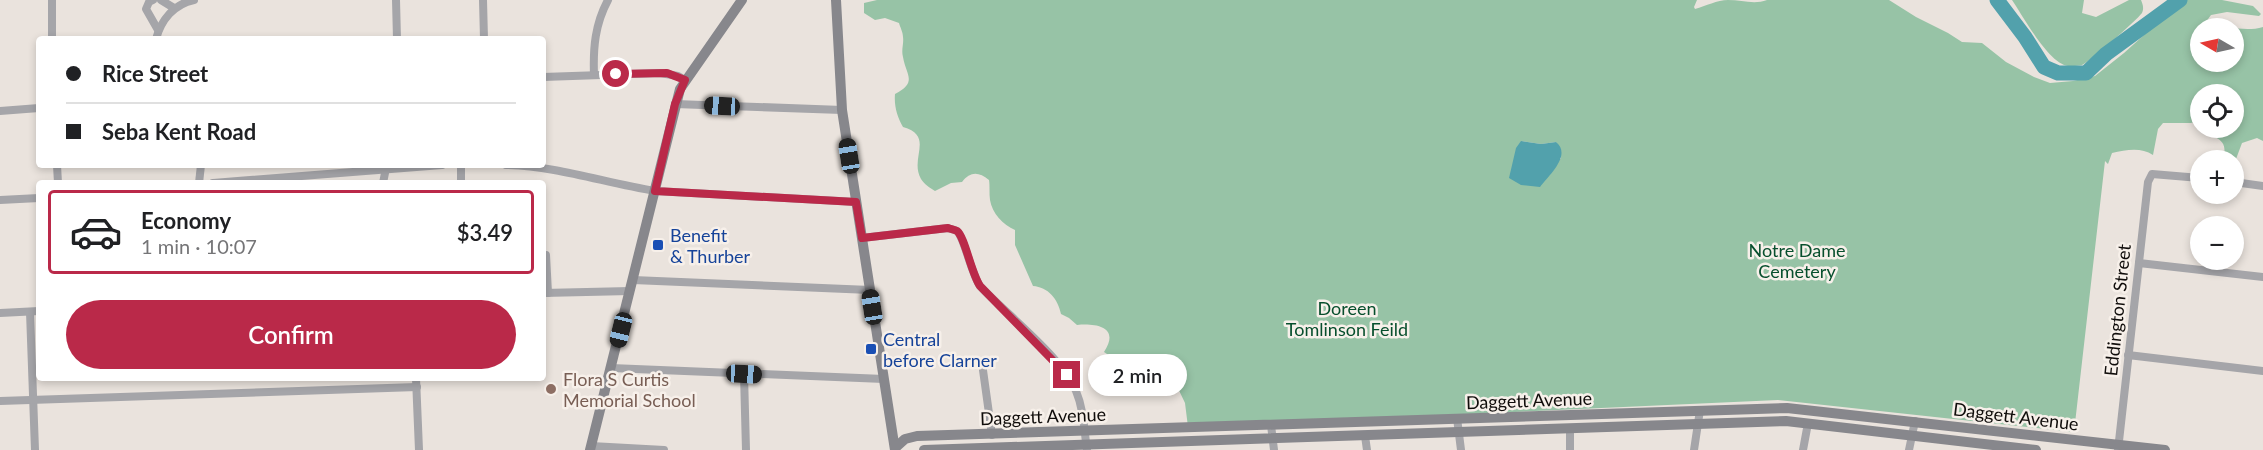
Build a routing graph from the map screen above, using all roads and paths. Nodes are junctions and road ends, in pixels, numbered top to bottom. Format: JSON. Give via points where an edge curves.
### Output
{"nodes":[{"id":1,"x":52,"y":0,"type":"edge"},
{"id":2,"x":153,"y":0,"type":"edge"},
{"id":3,"x":161,"y":0,"type":"edge"},
{"id":4,"x":194,"y":0,"type":"edge"},
{"id":5,"x":396,"y":0,"type":"edge"},
{"id":6,"x":483,"y":0,"type":"edge"},
{"id":7,"x":608,"y":0,"type":"edge"},
{"id":8,"x":742,"y":0,"type":"edge"},
{"id":9,"x":836,"y":0,"type":"edge"},
{"id":10,"x":174,"y":8,"type":"junction"},
{"id":11,"x":157,"y":35,"type":"edge"},
{"id":12,"x":52,"y":36,"type":"edge"},
{"id":13,"x":397,"y":36,"type":"edge"},
{"id":14,"x":484,"y":36,"type":"edge"},
{"id":15,"x":594,"y":75,"type":"junction"},
{"id":16,"x":546,"y":77,"type":"edge"},
{"id":17,"x":685,"y":80,"type":"junction"},
{"id":18,"x":675,"y":104,"type":"junction"},
{"id":19,"x":36,"y":108,"type":"edge"},
{"id":20,"x":842,"y":110,"type":"junction"},
{"id":21,"x":0,"y":111,"type":"edge"},
{"id":22,"x":386,"y":168,"type":"joint"},
{"id":23,"x":537,"y":168,"type":"edge"},
{"id":24,"x":2190,"y":177,"type":"edge"},
{"id":25,"x":257,"y":180,"type":"edge"},
{"id":26,"x":384,"y":180,"type":"edge"},
{"id":27,"x":2244,"y":183,"type":"edge"},
{"id":28,"x":2263,"y":186,"type":"edge"},
{"id":29,"x":655,"y":191,"type":"junction"},
{"id":30,"x":36,"y":198,"type":"edge"},
{"id":31,"x":0,"y":200,"type":"edge"},
{"id":32,"x":856,"y":202,"type":"junction"},
{"id":33,"x":862,"y":238,"type":"junction"},
{"id":34,"x":2139,"y":263,"type":"junction"},
{"id":35,"x":2263,"y":277,"type":"edge"},
{"id":36,"x":633,"y":280,"type":"junction"},
{"id":37,"x":870,"y":290,"type":"junction"},
{"id":38,"x":630,"y":291,"type":"junction"},
{"id":39,"x":546,"y":293,"type":"edge"},
{"id":40,"x":34,"y":312,"type":"edge"},
{"id":41,"x":0,"y":313,"type":"edge"},
{"id":42,"x":2128,"y":355,"type":"junction"},
{"id":43,"x":982,"y":363,"type":"dead end"},
{"id":44,"x":611,"y":368,"type":"junction"},
{"id":45,"x":2263,"y":371,"type":"edge"},
{"id":46,"x":744,"y":374,"type":"junction"},
{"id":47,"x":884,"y":379,"type":"junction"},
{"id":48,"x":416,"y":383,"type":"edge"},
{"id":49,"x":33,"y":399,"type":"junction"},
{"id":50,"x":0,"y":401,"type":"edge"},
{"id":51,"x":1700,"y":410,"type":"junction"},
{"id":52,"x":1456,"y":418,"type":"junction"},
{"id":53,"x":1915,"y":421,"type":"junction"},
{"id":54,"x":1808,"y":423,"type":"junction"},
{"id":55,"x":1698,"y":424,"type":"junction"},
{"id":56,"x":1271,"y":425,"type":"junction"},
{"id":57,"x":1570,"y":429,"type":"junction"},
{"id":58,"x":1084,"y":431,"type":"junction"},
{"id":59,"x":1459,"y":433,"type":"junction"},
{"id":60,"x":992,"y":435,"type":"junction"},
{"id":61,"x":1912,"y":435,"type":"junction"},
{"id":62,"x":1365,"y":436,"type":"junction"},
{"id":63,"x":1273,"y":445,"type":"edge"},
{"id":64,"x":1180,"y":446,"type":"edge"},
{"id":65,"x":1087,"y":447,"type":"edge"},
{"id":66,"x":2118,"y":447,"type":"edge"},
{"id":67,"x":591,"y":448,"type":"edge"},
{"id":68,"x":1999,"y":448,"type":"edge"},
{"id":69,"x":897,"y":449,"type":"edge"},
{"id":70,"x":994,"y":449,"type":"edge"},
{"id":71,"x":35,"y":450,"type":"edge"},
{"id":72,"x":419,"y":450,"type":"edge"},
{"id":73,"x":664,"y":450,"type":"edge"},
{"id":74,"x":746,"y":450,"type":"edge"},
{"id":75,"x":924,"y":450,"type":"edge"},
{"id":76,"x":1367,"y":450,"type":"edge"},
{"id":77,"x":1461,"y":450,"type":"edge"},
{"id":78,"x":1570,"y":450,"type":"edge"},
{"id":79,"x":1694,"y":450,"type":"edge"},
{"id":80,"x":1803,"y":450,"type":"edge"},
{"id":81,"x":1910,"y":450,"type":"edge"},
{"id":82,"x":2036,"y":450,"type":"edge"},
{"id":83,"x":2165,"y":450,"type":"edge"}],
"edges":[{"from":1,"to":12,"type":"street"},
{"from":2,"to":11,"type":"street","via":[[146,9]]},
{"from":3,"to":10,"type":"street"},
{"from":4,"to":10,"type":"street"},
{"from":5,"to":13,"type":"street"},
{"from":6,"to":14,"type":"street"},
{"from":7,"to":15,"type":"street","via":[[593,47]]},
{"from":8,"to":17,"type":"street"},
{"from":9,"to":20,"type":"street"},
{"from":10,"to":11,"type":"street"},
{"from":15,"to":16,"type":"street"},
{"from":15,"to":17,"type":"street","via":[[667,73]]},
{"from":17,"to":18,"type":"street"},
{"from":18,"to":20,"type":"street"},
{"from":18,"to":29,"type":"street"},
{"from":19,"to":21,"type":"street"},
{"from":20,"to":32,"type":"street"},
{"from":22,"to":25,"type":"street"},
{"from":22,"to":26,"type":"street"},
{"from":23,"to":29,"type":"street"},
{"from":24,"to":34,"type":"street","name":"Eddington Street","via":[[2152,174]]},
{"from":27,"to":28,"type":"street"},
{"from":29,"to":32,"type":"street"},
{"from":29,"to":36,"type":"street"},
{"from":30,"to":31,"type":"street"},
{"from":32,"to":33,"type":"street"},
{"from":33,"to":37,"type":"street"},
{"from":33,"to":58,"type":"street","via":[[948,228],[959,232],[980,286],[1067,375],[1076,390]]},
{"from":34,"to":35,"type":"street"},
{"from":34,"to":42,"type":"street","name":"Eddington Street"},
{"from":36,"to":37,"type":"street"},
{"from":36,"to":38,"type":"street"},
{"from":37,"to":47,"type":"street"},
{"from":38,"to":39,"type":"street"},
{"from":38,"to":44,"type":"street"},
{"from":40,"to":41,"type":"street"},
{"from":40,"to":49,"type":"street"},
{"from":42,"to":45,"type":"street"},
{"from":42,"to":66,"type":"street","name":"Eddington Street"},
{"from":43,"to":60,"type":"street"},
{"from":44,"to":46,"type":"street"},
{"from":44,"to":67,"type":"street"},
{"from":46,"to":47,"type":"street"},
{"from":46,"to":74,"type":"street"},
{"from":47,"to":69,"type":"street"},
{"from":48,"to":49,"type":"street"},
{"from":48,"to":72,"type":"street"},
{"from":49,"to":50,"type":"street"},
{"from":49,"to":71,"type":"street"},
{"from":51,"to":52,"type":"street","name":"Daggett Avenue"},
{"from":51,"to":53,"type":"street","name":"Daggett Avenue","via":[[1796,408]]},
{"from":51,"to":55,"type":"street"},
{"from":52,"to":56,"type":"street","name":"Daggett Avenue"},
{"from":52,"to":59,"type":"street"},
{"from":53,"to":61,"type":"street"},
{"from":53,"to":66,"type":"street","name":"Daggett Avenue"},
{"from":54,"to":55,"type":"street","name":"Daggett Avenue"},
{"from":54,"to":61,"type":"street","name":"Daggett Avenue"},
{"from":54,"to":80,"type":"street"},
{"from":55,"to":57,"type":"street","name":"Daggett Avenue"},
{"from":55,"to":79,"type":"street"},
{"from":56,"to":58,"type":"street","name":"Daggett Avenue"},
{"from":56,"to":63,"type":"street"},
{"from":57,"to":59,"type":"street","name":"Daggett Avenue"},
{"from":57,"to":78,"type":"street"},
{"from":58,"to":60,"type":"street","name":"Daggett Avenue"},
{"from":58,"to":65,"type":"street"},
{"from":59,"to":62,"type":"street","name":"Daggett Avenue"},
{"from":59,"to":77,"type":"street"},
{"from":60,"to":69,"type":"street","name":"Daggett Avenue","via":[[910,437]]},
{"from":61,"to":68,"type":"street","name":"Daggett Avenue"},
{"from":61,"to":81,"type":"street"},
{"from":62,"to":63,"type":"street","name":"Daggett Avenue"},
{"from":62,"to":76,"type":"street"},
{"from":63,"to":64,"type":"street","name":"Daggett Avenue"},
{"from":64,"to":65,"type":"street","name":"Daggett Avenue"},
{"from":65,"to":70,"type":"street","name":"Daggett Avenue"},
{"from":66,"to":83,"type":"street","name":"Daggett Avenue"},
{"from":67,"to":73,"type":"street"},
{"from":68,"to":82,"type":"street","name":"Daggett Avenue"},
{"from":70,"to":75,"type":"street","name":"Daggett Avenue"}]}
